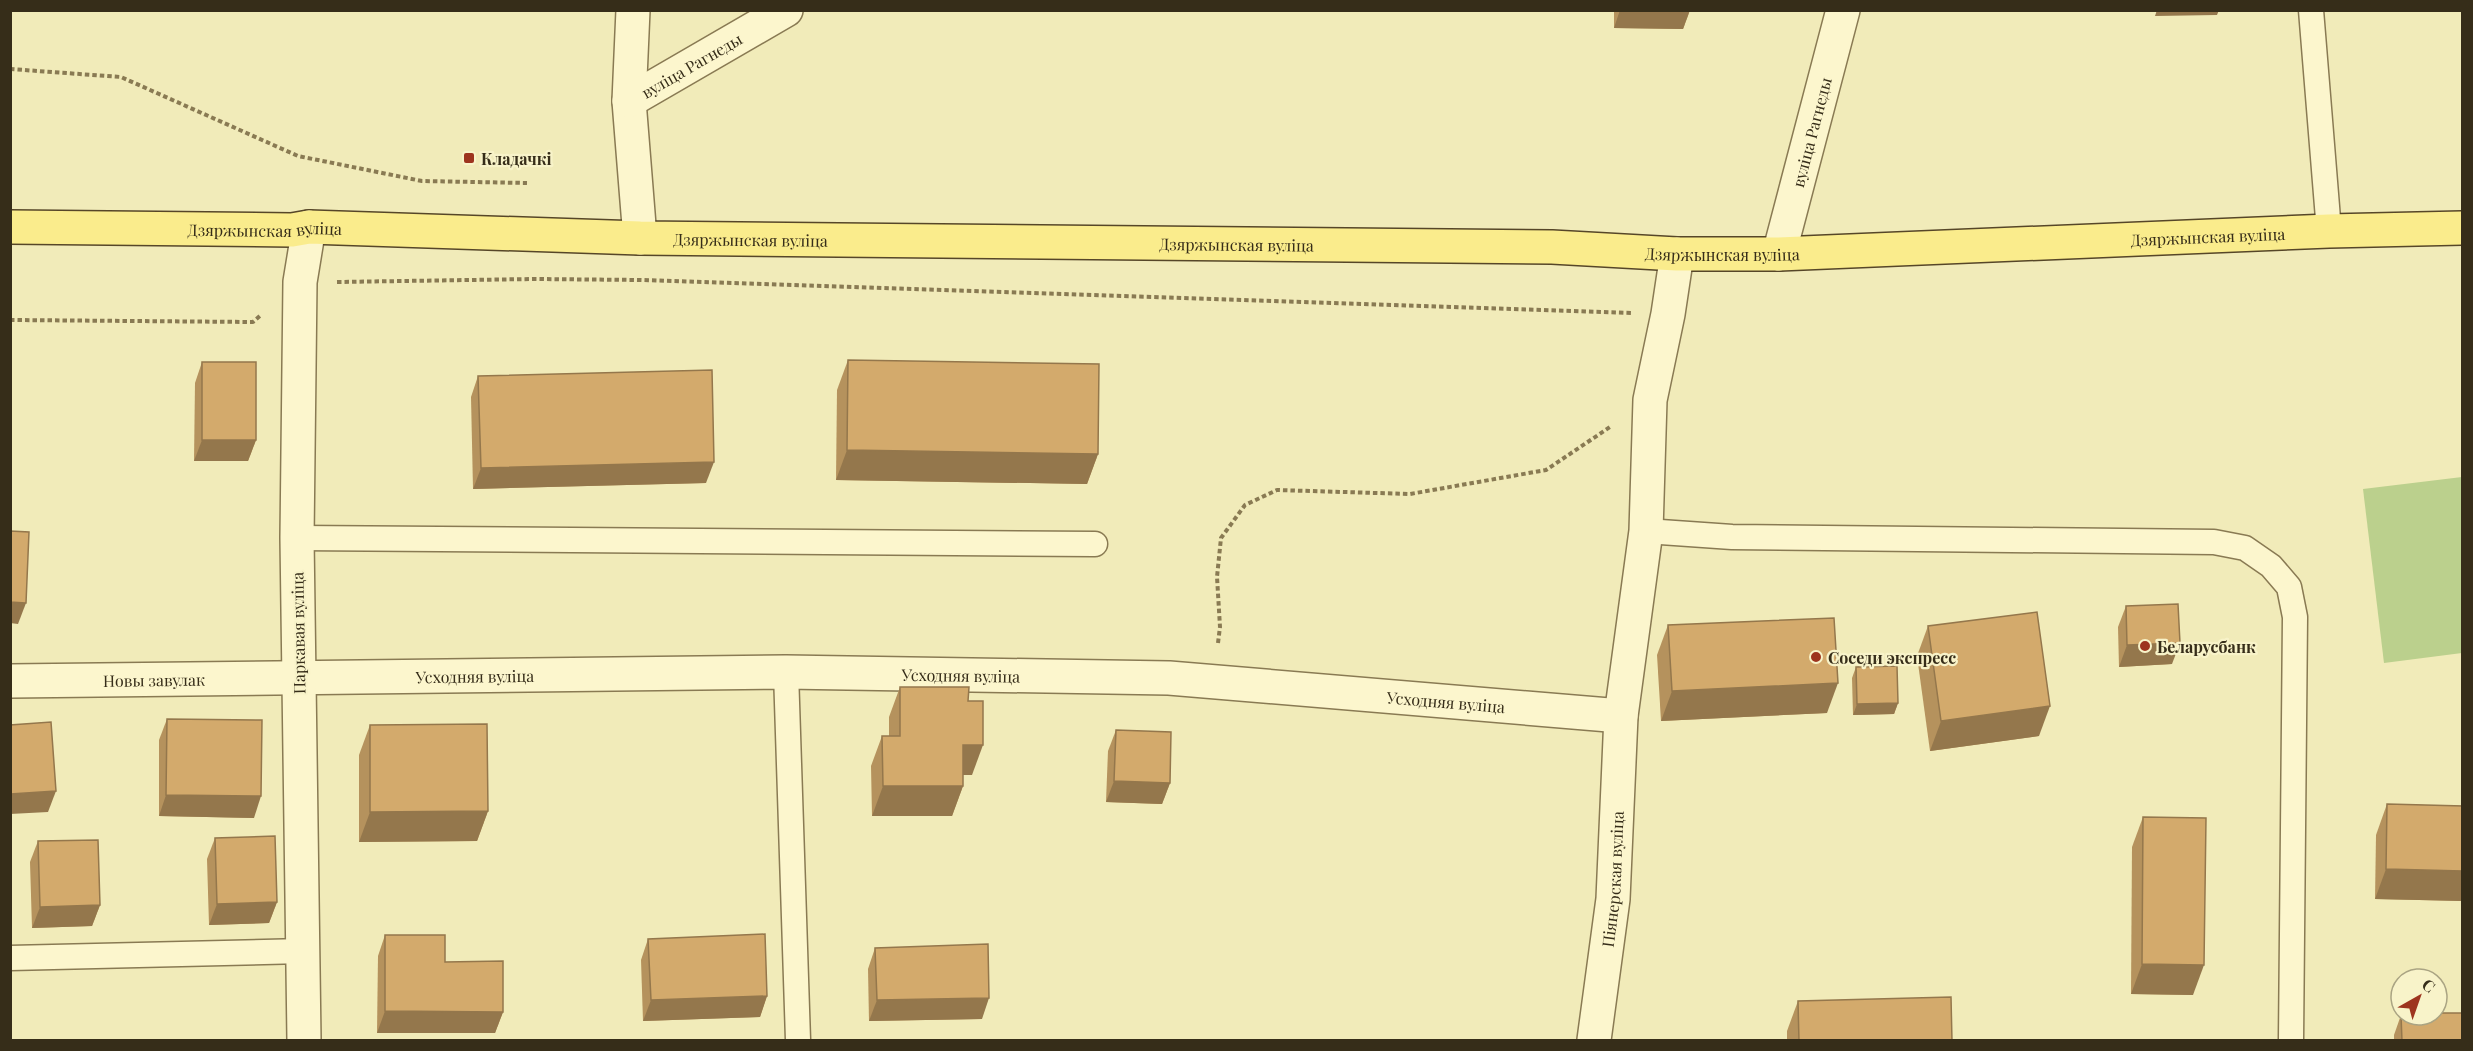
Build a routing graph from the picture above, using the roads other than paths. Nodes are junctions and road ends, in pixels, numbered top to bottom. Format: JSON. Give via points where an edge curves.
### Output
{"nodes":[{"id":1,"x":633,"y":10,"type":"edge"},
{"id":2,"x":786,"y":10,"type":"edge"},
{"id":3,"x":1843,"y":10,"type":"edge"},
{"id":4,"x":2311,"y":10,"type":"edge"},
{"id":5,"x":629,"y":101,"type":"junction"},
{"id":6,"x":309,"y":227,"type":"junction"},
{"id":7,"x":10,"y":228,"type":"edge"},
{"id":8,"x":2463,"y":228,"type":"edge"},
{"id":9,"x":2329,"y":231,"type":"junction"},
{"id":10,"x":640,"y":238,"type":"junction"},
{"id":11,"x":1677,"y":254,"type":"junction"},
{"id":12,"x":1779,"y":254,"type":"junction"},
{"id":13,"x":1646,"y":531,"type":"junction"},
{"id":14,"x":297,"y":538,"type":"junction"},
{"id":15,"x":1095,"y":544,"type":"dead end"},
{"id":16,"x":786,"y":672,"type":"junction"},
{"id":17,"x":298,"y":678,"type":"junction"},
{"id":18,"x":10,"y":681,"type":"edge"},
{"id":19,"x":1621,"y":716,"type":"junction"},
{"id":20,"x":304,"y":951,"type":"junction"},
{"id":21,"x":10,"y":958,"type":"edge"},
{"id":22,"x":304,"y":1041,"type":"edge"},
{"id":23,"x":798,"y":1041,"type":"edge"},
{"id":24,"x":1594,"y":1041,"type":"edge"},
{"id":25,"x":2291,"y":1041,"type":"edge"}],
"edges":[{"from":1,"to":5,"type":"street","name":"вуліца Рагнеды"},
{"from":2,"to":5,"type":"street","name":"вуліца Рагнеды"},
{"from":3,"to":12,"type":"street","name":"вуліца Рагнеды"},
{"from":4,"to":9,"type":"lane"},
{"from":5,"to":10,"type":"street","name":"вуліца Рагнеды"},
{"from":6,"to":7,"type":"main road","name":"Дзяржынская вуліца"},
{"from":6,"to":10,"type":"main road","name":"Дзяржынская вуліца"},
{"from":6,"to":14,"type":"street","name":"Паркавая вуліца","via":[[300,282]]},
{"from":8,"to":9,"type":"main road","name":"Дзяржынская вуліца"},
{"from":9,"to":12,"type":"main road","name":"Дзяржынская вуліца"},
{"from":10,"to":11,"type":"main road","name":"Дзяржынская вуліца","via":[[1552,247]]},
{"from":11,"to":12,"type":"main road","name":"Дзяржынская вуліца"},
{"from":11,"to":13,"type":"street","name":"Піянерская вуліца","via":[[1650,400]]},
{"from":13,"to":19,"type":"street","name":"Піянерская вуліца"},
{"from":13,"to":25,"type":"lane","via":[[1732,537],[2214,542],[2245,548],[2271,566],[2289,587],[2295,616]]},
{"from":14,"to":15,"type":"lane"},
{"from":14,"to":17,"type":"street","name":"Паркавая вуліца"},
{"from":16,"to":17,"type":"street","name":"Усходняя вуліца"},
{"from":16,"to":19,"type":"street","name":"Усходняя вуліца","via":[[1169,678]]},
{"from":16,"to":23,"type":"lane"},
{"from":17,"to":18,"type":"street","name":"Новы завулак"},
{"from":17,"to":20,"type":"street","name":"Паркавая вуліца"},
{"from":19,"to":24,"type":"street","name":"Піянерская вуліца","via":[[1613,900]]},
{"from":20,"to":21,"type":"lane"},
{"from":20,"to":22,"type":"street","name":"Паркавая вуліца"}]}
